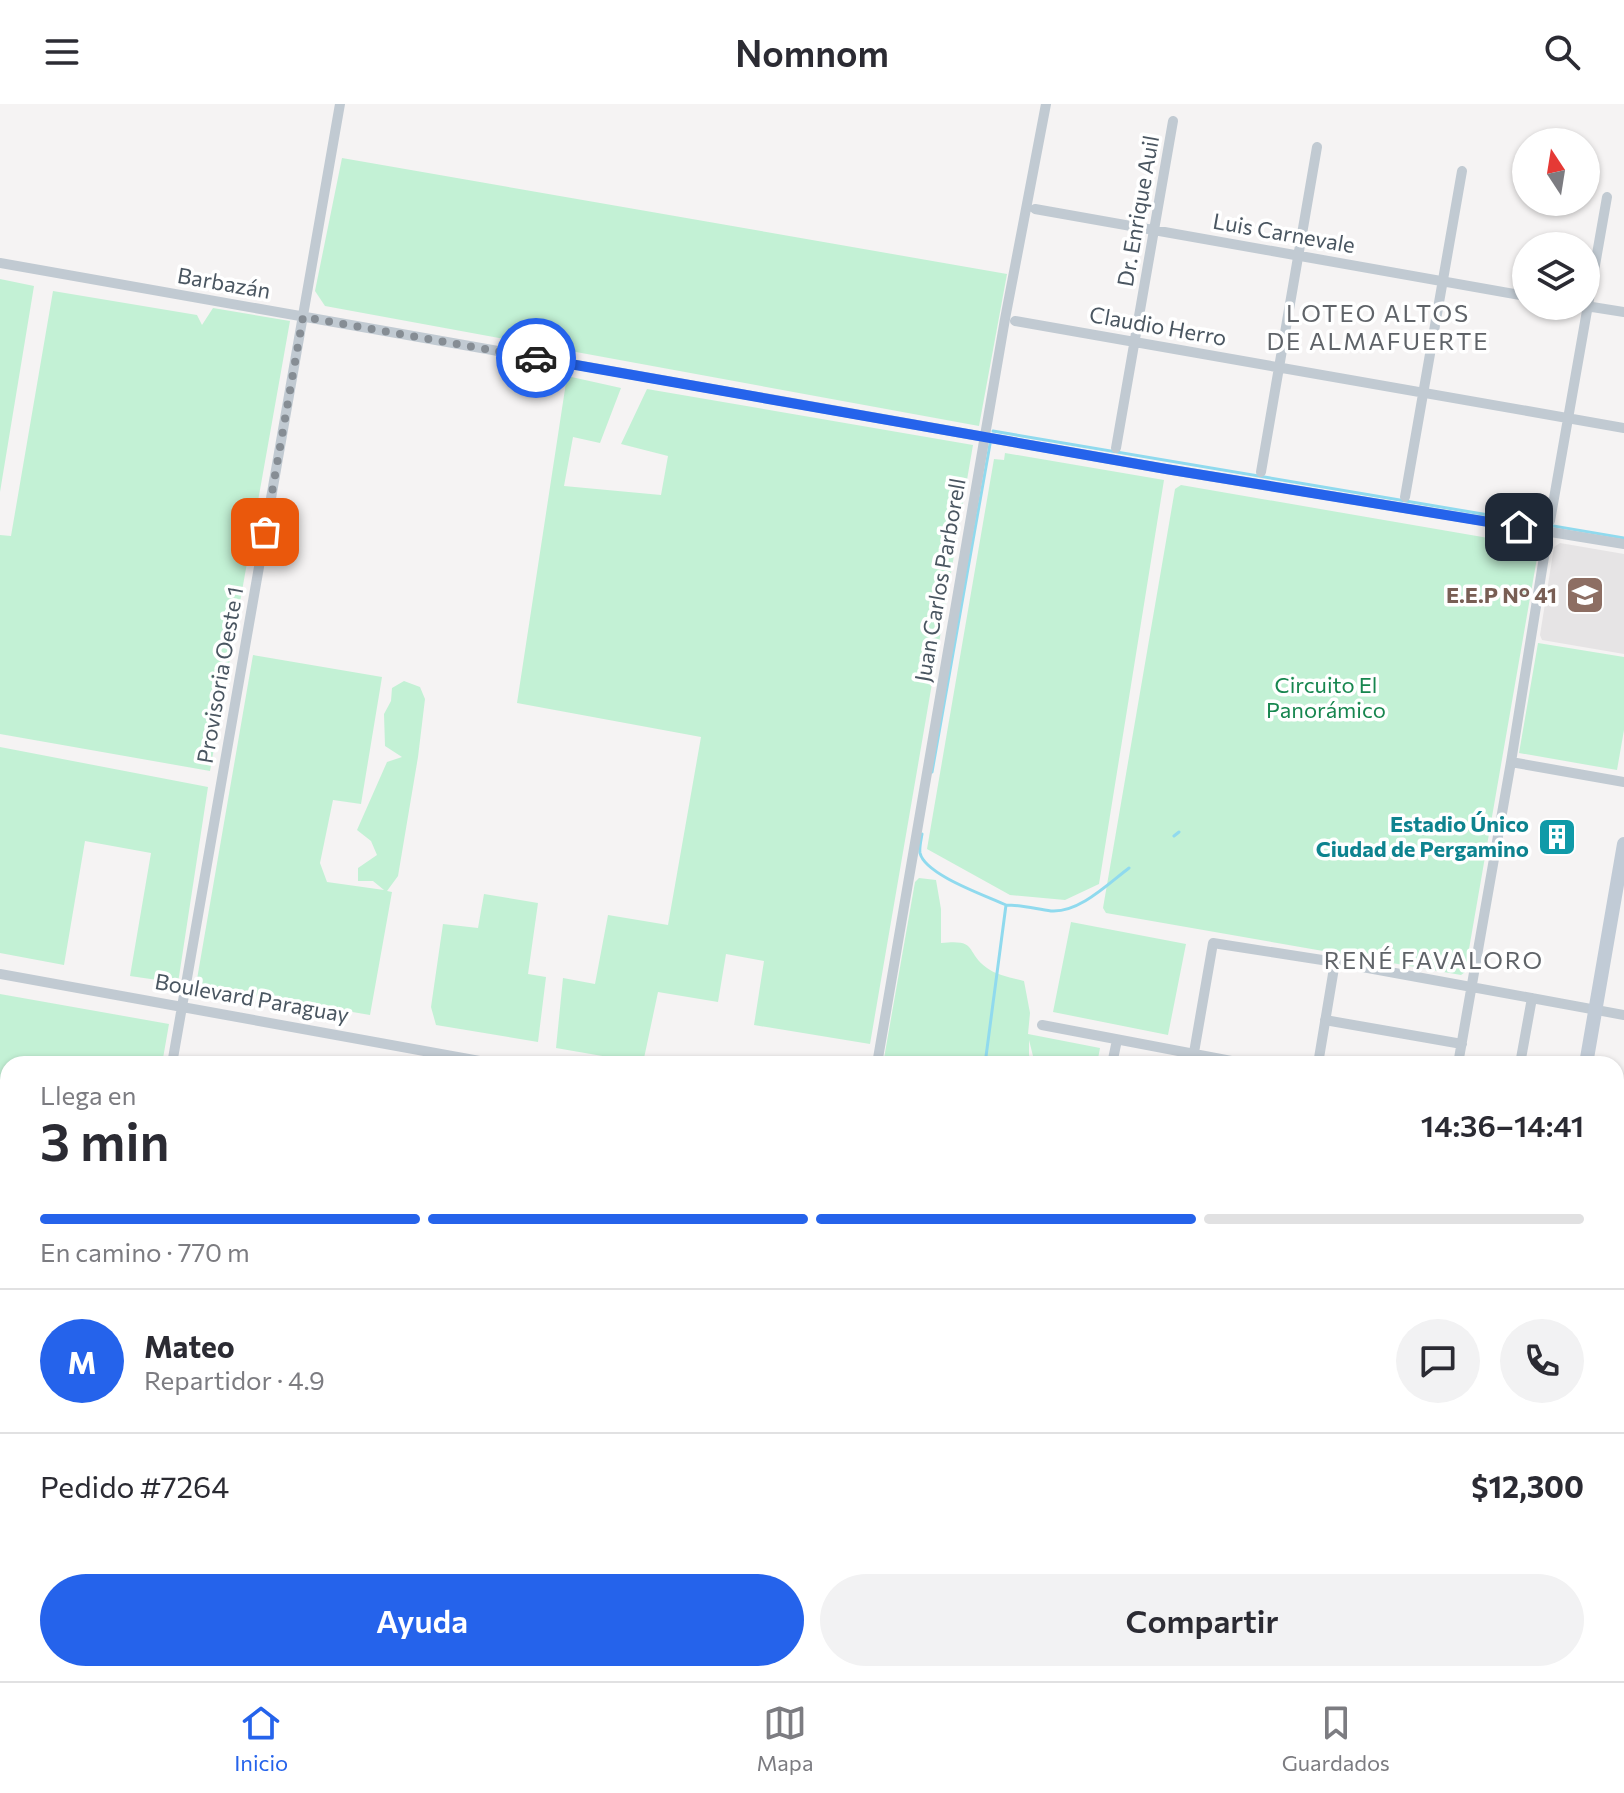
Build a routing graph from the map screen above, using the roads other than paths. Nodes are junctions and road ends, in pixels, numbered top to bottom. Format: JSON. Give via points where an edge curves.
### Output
{"nodes":[{"id":1,"x":340,"y":104,"type":"edge"},
{"id":2,"x":1046,"y":104,"type":"edge"},
{"id":3,"x":1173,"y":121,"type":"dead end"},
{"id":4,"x":1317,"y":147,"type":"dead end"},
{"id":5,"x":1462,"y":171,"type":"dead end"},
{"id":6,"x":1607,"y":197,"type":"dead end"},
{"id":7,"x":1035,"y":209,"type":"dead end"},
{"id":8,"x":1155,"y":231,"type":"junction"},
{"id":9,"x":1600,"y":235,"type":"edge"},
{"id":10,"x":1299,"y":255,"type":"junction"},
{"id":11,"x":0,"y":263,"type":"edge"},
{"id":12,"x":1443,"y":281,"type":"junction"},
{"id":13,"x":1512,"y":293,"type":"edge"},
{"id":14,"x":1600,"y":308,"type":"edge"},
{"id":15,"x":1624,"y":312,"type":"edge"},
{"id":16,"x":303,"y":317,"type":"junction"},
{"id":17,"x":1585,"y":320,"type":"edge"},
{"id":18,"x":1015,"y":321,"type":"dead end"},
{"id":19,"x":1135,"y":343,"type":"junction"},
{"id":20,"x":1279,"y":368,"type":"junction"},
{"id":21,"x":1423,"y":393,"type":"junction"},
{"id":22,"x":1568,"y":418,"type":"junction"},
{"id":23,"x":1624,"y":428,"type":"edge"},
{"id":24,"x":985,"y":437,"type":"junction"},
{"id":25,"x":1116,"y":448,"type":"dead end"},
{"id":26,"x":1261,"y":472,"type":"dead end"},
{"id":27,"x":1405,"y":497,"type":"dead end"},
{"id":28,"x":1549,"y":526,"type":"junction"},
{"id":29,"x":1624,"y":544,"type":"edge"},
{"id":30,"x":1511,"y":762,"type":"junction"},
{"id":31,"x":1624,"y":782,"type":"edge"},
{"id":32,"x":1624,"y":844,"type":"edge"},
{"id":33,"x":1335,"y":962,"type":"junction"},
{"id":34,"x":0,"y":974,"type":"edge"},
{"id":35,"x":1471,"y":987,"type":"junction"},
{"id":36,"x":1532,"y":998,"type":"junction"},
{"id":37,"x":181,"y":1008,"type":"junction"},
{"id":38,"x":1596,"y":1010,"type":"junction"},
{"id":39,"x":1624,"y":1015,"type":"edge"},
{"id":40,"x":1325,"y":1020,"type":"junction"},
{"id":41,"x":1042,"y":1025,"type":"dead end"},
{"id":42,"x":1117,"y":1040,"type":"junction"},
{"id":43,"x":1462,"y":1044,"type":"junction"},
{"id":44,"x":173,"y":1056,"type":"edge"},
{"id":45,"x":451,"y":1056,"type":"edge"},
{"id":46,"x":878,"y":1056,"type":"edge"},
{"id":47,"x":1114,"y":1056,"type":"edge"},
{"id":48,"x":1181,"y":1056,"type":"edge"},
{"id":49,"x":1194,"y":1056,"type":"edge"},
{"id":50,"x":1319,"y":1056,"type":"edge"},
{"id":51,"x":1460,"y":1056,"type":"edge"},
{"id":52,"x":1521,"y":1056,"type":"edge"},
{"id":53,"x":1587,"y":1056,"type":"edge"}],
"edges":[{"from":1,"to":16,"type":"street","name":"Provisoria Oeste 1"},
{"from":2,"to":24,"type":"street","name":"Juan Carlos Parborell"},
{"from":3,"to":8,"type":"street","name":"Dr. Enrique Auil"},
{"from":4,"to":10,"type":"street"},
{"from":5,"to":12,"type":"street"},
{"from":6,"to":9,"type":"street"},
{"from":7,"to":8,"type":"street","name":"Luis Carnevale"},
{"from":8,"to":10,"type":"street","name":"Luis Carnevale"},
{"from":8,"to":19,"type":"street","name":"Dr. Enrique Auil"},
{"from":10,"to":12,"type":"street","name":"Luis Carnevale"},
{"from":10,"to":20,"type":"street"},
{"from":11,"to":16,"type":"street","name":"Barbazán"},
{"from":12,"to":13,"type":"street","name":"Luis Carnevale"},
{"from":12,"to":21,"type":"street"},
{"from":14,"to":15,"type":"street"},
{"from":16,"to":24,"type":"street","name":"Barbazán"},
{"from":16,"to":37,"type":"street","name":"Provisoria Oeste 1"},
{"from":17,"to":22,"type":"street"},
{"from":18,"to":19,"type":"street","name":"Claudio Herro"},
{"from":19,"to":20,"type":"street","name":"Claudio Herro"},
{"from":19,"to":25,"type":"street","name":"Dr. Enrique Auil"},
{"from":20,"to":21,"type":"street","name":"Claudio Herro"},
{"from":20,"to":26,"type":"street"},
{"from":21,"to":22,"type":"street","name":"Claudio Herro"},
{"from":21,"to":27,"type":"street"},
{"from":22,"to":23,"type":"street","name":"Claudio Herro"},
{"from":22,"to":28,"type":"street"},
{"from":24,"to":28,"type":"street","name":"Barbazán"},
{"from":24,"to":46,"type":"street","name":"Juan Carlos Parborell"},
{"from":28,"to":29,"type":"street","name":"Barbazán"},
{"from":28,"to":30,"type":"street"},
{"from":30,"to":31,"type":"street"},
{"from":30,"to":35,"type":"street"},
{"from":32,"to":38,"type":"main road"},
{"from":33,"to":35,"type":"street"},
{"from":33,"to":40,"type":"street"},
{"from":33,"to":49,"type":"street","via":[[1213,943]]},
{"from":34,"to":37,"type":"street","name":"Boulevard Paraguay"},
{"from":35,"to":36,"type":"street"},
{"from":35,"to":43,"type":"street"},
{"from":36,"to":38,"type":"street"},
{"from":36,"to":52,"type":"street"},
{"from":37,"to":44,"type":"street","name":"Provisoria Oeste 1"},
{"from":37,"to":45,"type":"street","name":"Boulevard Paraguay"},
{"from":38,"to":39,"type":"street"},
{"from":38,"to":53,"type":"main road"},
{"from":40,"to":43,"type":"street"},
{"from":40,"to":50,"type":"street"},
{"from":41,"to":42,"type":"street"},
{"from":42,"to":47,"type":"street"},
{"from":42,"to":48,"type":"street"},
{"from":43,"to":51,"type":"street"}]}
